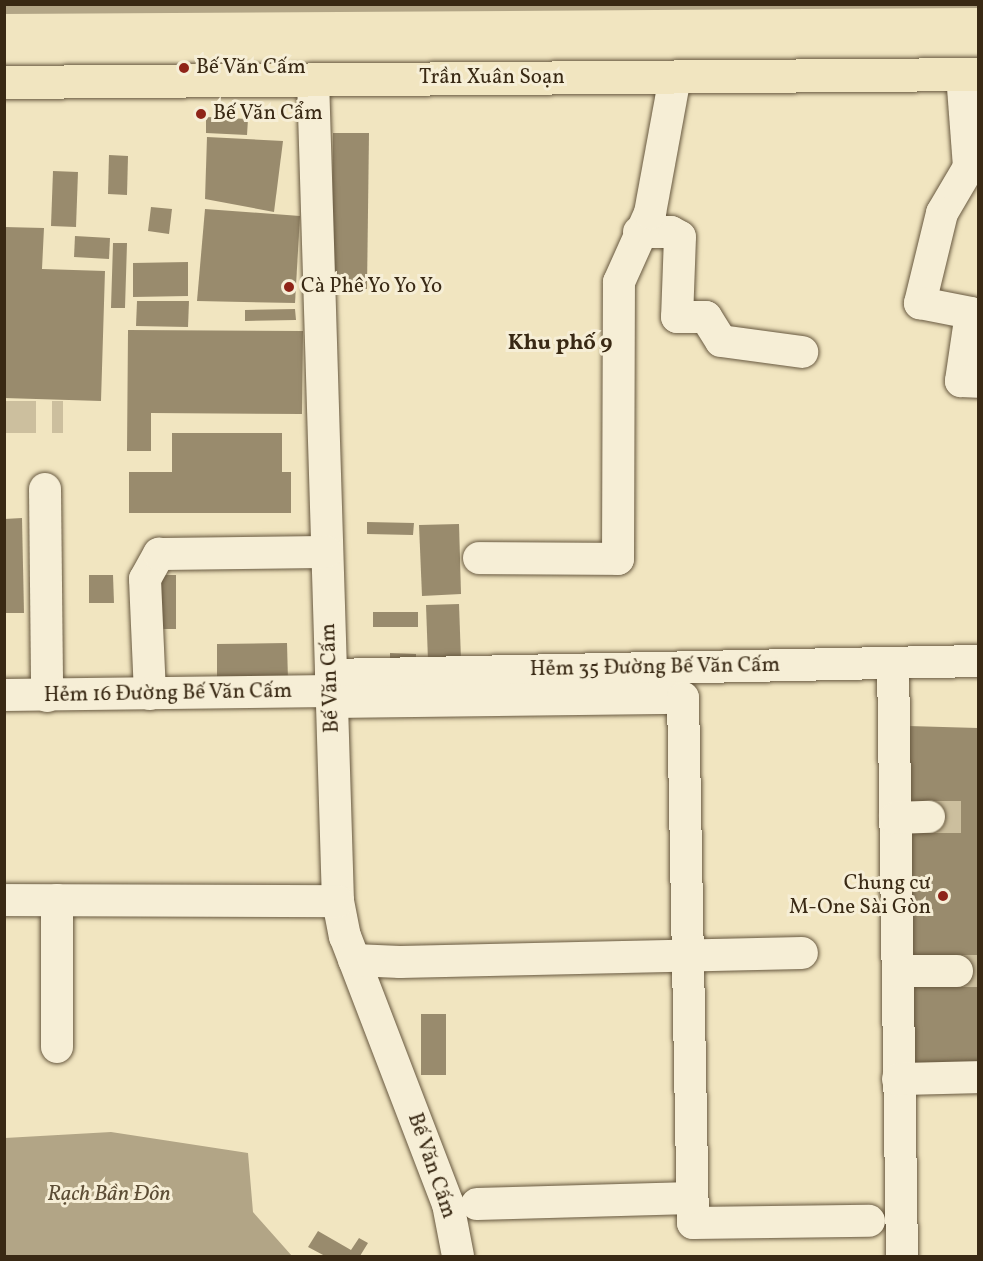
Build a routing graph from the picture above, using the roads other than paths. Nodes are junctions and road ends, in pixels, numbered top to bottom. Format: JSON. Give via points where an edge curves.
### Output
{"nodes":[{"id":1,"x":970,"y":74,"type":"edge"},
{"id":2,"x":675,"y":76,"type":"junction"},
{"id":3,"x":313,"y":79,"type":"junction"},
{"id":4,"x":4,"y":82,"type":"edge"},
{"id":5,"x":639,"y":232,"type":"junction"},
{"id":6,"x":802,"y":352,"type":"dead end"},
{"id":7,"x":970,"y":381,"type":"edge"},
{"id":8,"x":45,"y":489,"type":"dead end"},
{"id":9,"x":327,"y":552,"type":"junction"},
{"id":10,"x":479,"y":558,"type":"dead end"},
{"id":11,"x":978,"y":662,"type":"edge"},
{"id":12,"x":893,"y":663,"type":"junction"},
{"id":13,"x":332,"y":689,"type":"junction"},
{"id":14,"x":150,"y":694,"type":"junction"},
{"id":15,"x":4,"y":695,"type":"edge"},
{"id":16,"x":47,"y":696,"type":"junction"},
{"id":17,"x":929,"y":817,"type":"tunnel mouth"},
{"id":18,"x":895,"y":818,"type":"junction"},
{"id":19,"x":4,"y":900,"type":"edge"},
{"id":20,"x":57,"y":900,"type":"junction"},
{"id":21,"x":338,"y":901,"type":"junction"},
{"id":22,"x":802,"y":952,"type":"dead end"},
{"id":23,"x":688,"y":955,"type":"junction"},
{"id":24,"x":354,"y":960,"type":"junction"},
{"id":25,"x":898,"y":971,"type":"junction"},
{"id":26,"x":957,"y":971,"type":"tunnel mouth"},
{"id":27,"x":57,"y":1047,"type":"dead end"},
{"id":28,"x":978,"y":1077,"type":"edge"},
{"id":29,"x":898,"y":1079,"type":"junction"},
{"id":30,"x":692,"y":1198,"type":"junction"},
{"id":31,"x":477,"y":1204,"type":"dead end"},
{"id":32,"x":869,"y":1221,"type":"dead end"},
{"id":33,"x":458,"y":1257,"type":"edge"},
{"id":34,"x":902,"y":1257,"type":"edge"}],
"edges":[{"from":1,"to":2,"type":"main road","name":"Trần Xuân Soạn"},
{"from":1,"to":7,"type":"street","via":[[969,167],[942,213],[920,303],[971,313]]},
{"from":2,"to":3,"type":"main road","name":"Trần Xuân Soạn"},
{"from":2,"to":5,"type":"street","via":[[650,213]]},
{"from":3,"to":4,"type":"main road","name":"Trần Xuân Soạn"},
{"from":3,"to":9,"type":"street","name":"Bế Văn Cấm"},
{"from":5,"to":6,"type":"street","via":[[671,232],[680,237],[677,317],[706,317],[721,341]]},
{"from":5,"to":10,"type":"street","via":[[619,282],[618,559]]},
{"from":8,"to":16,"type":"street"},
{"from":9,"to":13,"type":"street","name":"Bế Văn Cấm"},
{"from":9,"to":14,"type":"street","via":[[159,554],[145,579]]},
{"from":11,"to":12,"type":"street","name":"Hẻm 35 Đường Bế Văn Cấm"},
{"from":12,"to":13,"type":"street","name":"Hẻm 35 Đường Bế Văn Cấm"},
{"from":12,"to":18,"type":"street"},
{"from":13,"to":14,"type":"street","name":"Hẻm 16 Đường Bế Văn Cấm"},
{"from":13,"to":21,"type":"street","name":"Bế Văn Cấm"},
{"from":13,"to":23,"type":"street","via":[[683,698]]},
{"from":14,"to":16,"type":"street","name":"Hẻm 16 Đường Bế Văn Cấm"},
{"from":15,"to":16,"type":"street","name":"Hẻm 16 Đường Bế Văn Cấm"},
{"from":17,"to":18,"type":"street"},
{"from":18,"to":25,"type":"street"},
{"from":19,"to":20,"type":"street"},
{"from":20,"to":21,"type":"street"},
{"from":20,"to":27,"type":"street"},
{"from":21,"to":24,"type":"street","name":"Bế Văn Cấm"},
{"from":22,"to":23,"type":"street"},
{"from":23,"to":24,"type":"street"},
{"from":23,"to":30,"type":"street"},
{"from":24,"to":33,"type":"street","name":"Bế Văn Cấm","via":[[448,1204]]},
{"from":25,"to":26,"type":"street"},
{"from":25,"to":29,"type":"street"},
{"from":28,"to":29,"type":"street"},
{"from":29,"to":34,"type":"street"},
{"from":30,"to":31,"type":"street"},
{"from":30,"to":32,"type":"street","via":[[693,1223]]}]}
